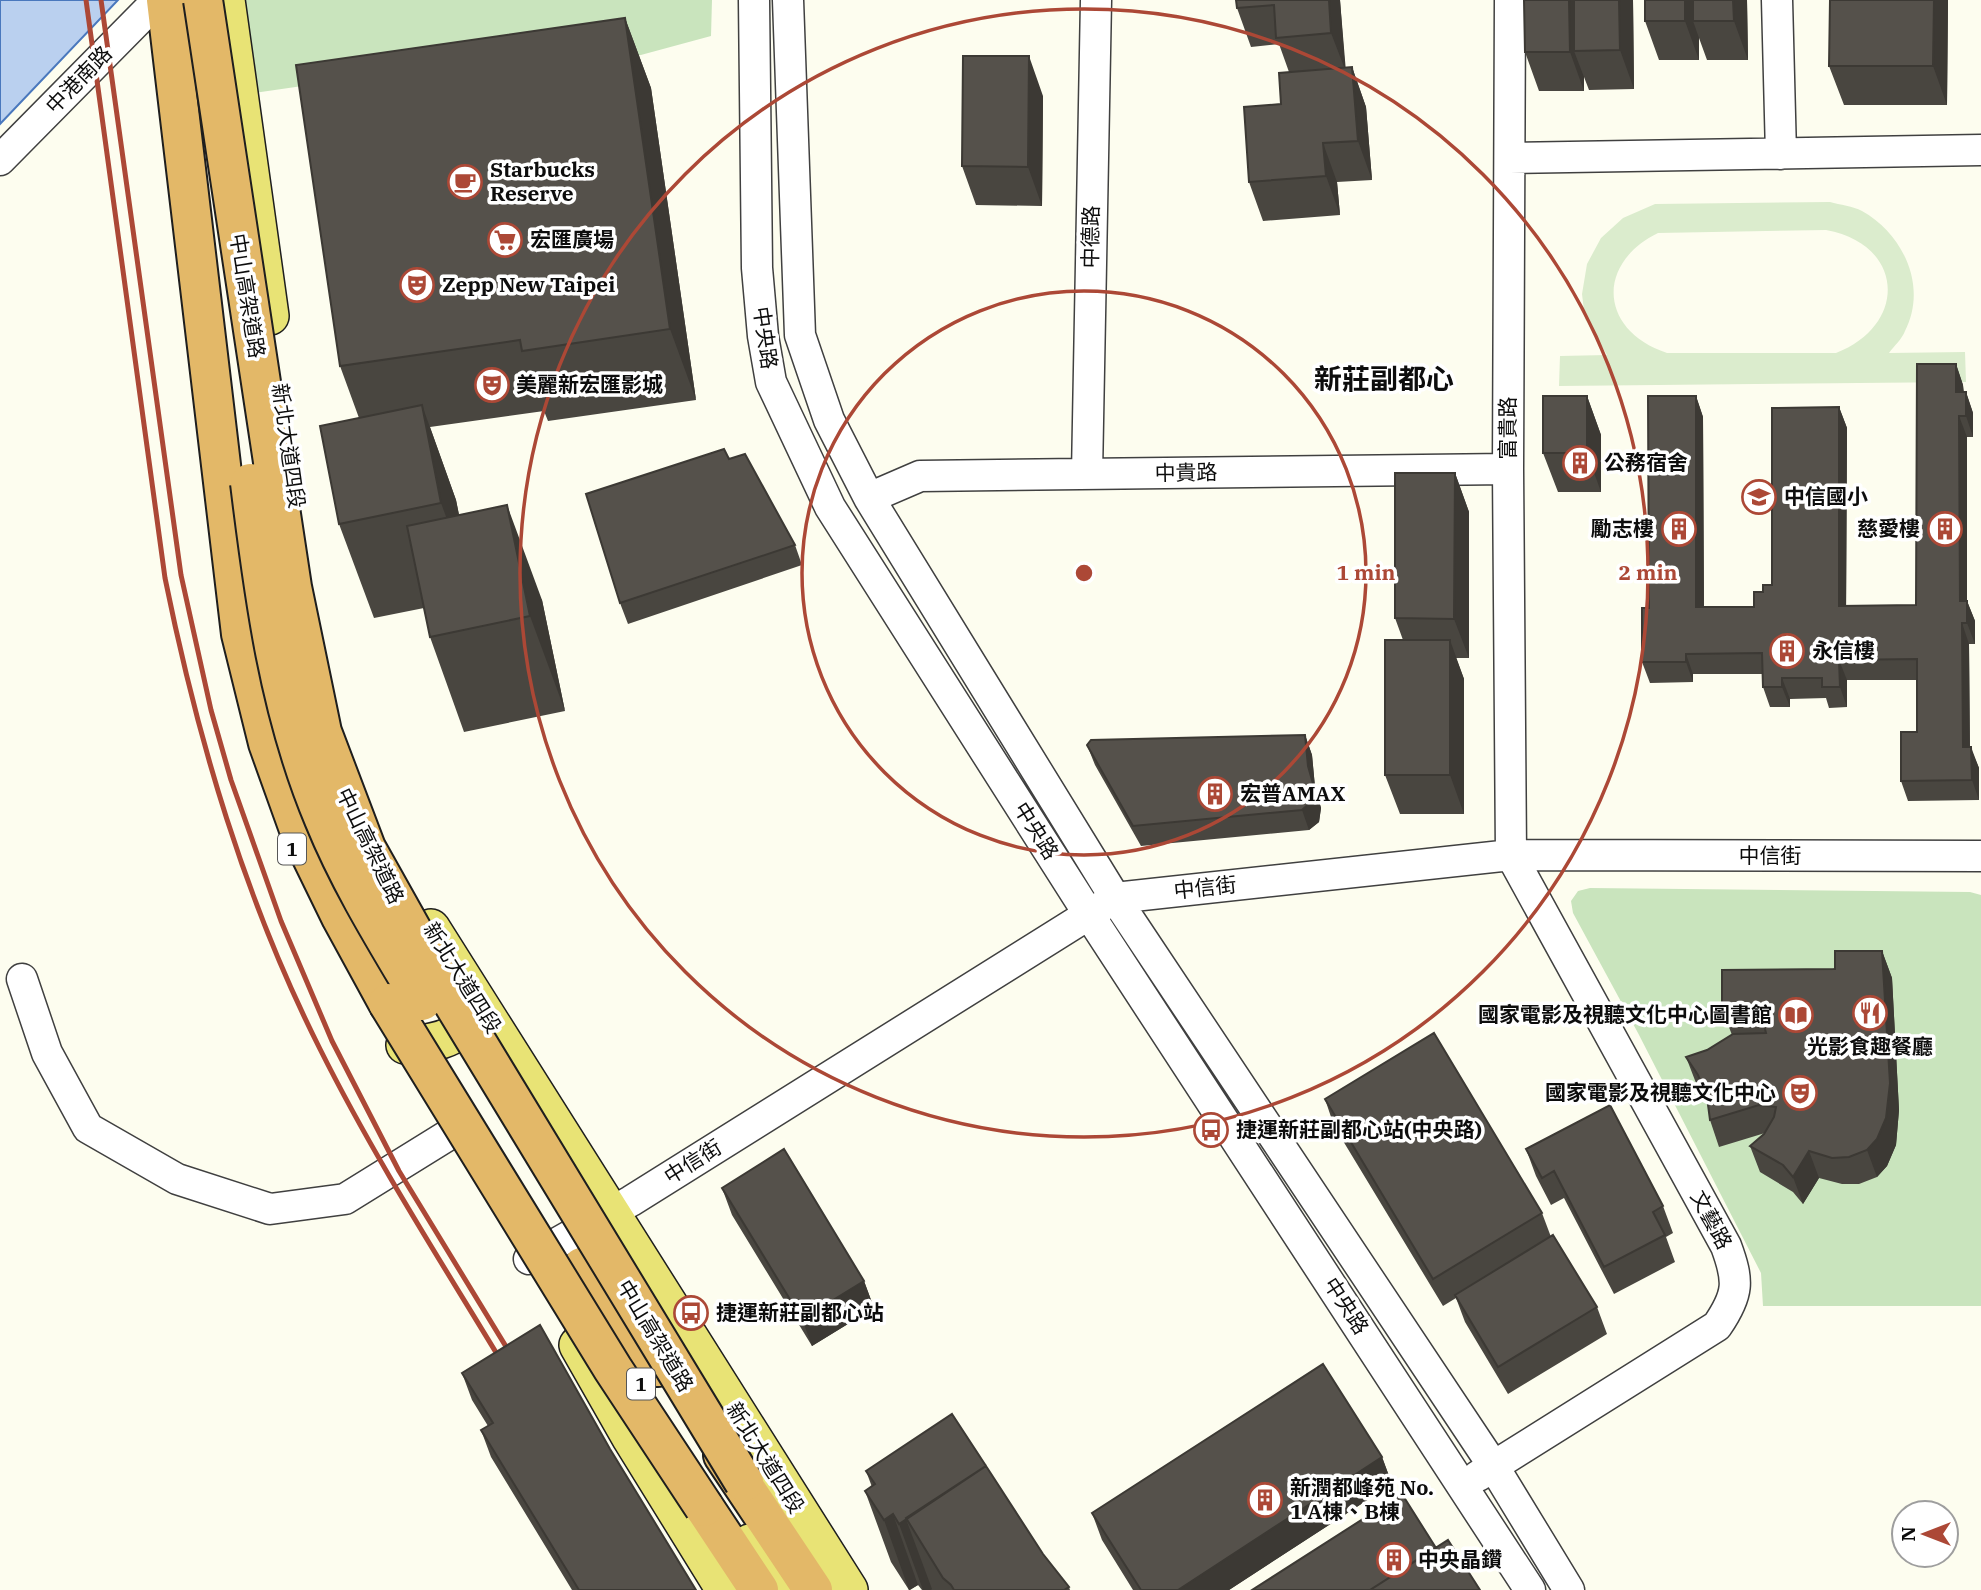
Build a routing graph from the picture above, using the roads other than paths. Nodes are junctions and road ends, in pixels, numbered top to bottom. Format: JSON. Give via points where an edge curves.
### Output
{"nodes":[{"id":1,"x":190,"y":0,"type":"edge"},
{"id":2,"x":202,"y":0,"type":"edge"},
{"id":3,"x":226,"y":0,"type":"edge"},
{"id":4,"x":788,"y":0,"type":"edge"},
{"id":5,"x":1096,"y":0,"type":"edge"},
{"id":6,"x":1510,"y":0,"type":"edge"},
{"id":7,"x":1777,"y":0,"type":"edge"},
{"id":8,"x":156,"y":1,"type":"edge"},
{"id":9,"x":759,"y":1,"type":"edge"},
{"id":10,"x":1981,"y":150,"type":"edge"},
{"id":11,"x":1781,"y":153,"type":"junction"},
{"id":12,"x":1510,"y":158,"type":"junction"},
{"id":13,"x":0,"y":160,"type":"edge"},
{"id":14,"x":1508,"y":469,"type":"junction"},
{"id":15,"x":1087,"y":474,"type":"junction"},
{"id":16,"x":869,"y":498,"type":"junction"},
{"id":17,"x":1511,"y":855,"type":"junction"},
{"id":18,"x":1981,"y":856,"type":"edge"},
{"id":19,"x":1115,"y":898,"type":"junction"},
{"id":20,"x":1088,"y":913,"type":"junction"},
{"id":21,"x":22,"y":979,"type":"dead end"},
{"id":22,"x":472,"y":995,"type":"junction"},
{"id":23,"x":405,"y":1045,"type":"junction"},
{"id":24,"x":458,"y":1129,"type":"junction"},
{"id":25,"x":611,"y":1213,"type":"junction"},
{"id":26,"x":538,"y":1254,"type":"junction"},
{"id":27,"x":1494,"y":1466,"type":"junction"},
{"id":28,"x":744,"y":1482,"type":"junction"},
{"id":29,"x":1463,"y":1485,"type":"junction"},
{"id":30,"x":725,"y":1590,"type":"edge"},
{"id":31,"x":759,"y":1590,"type":"edge"},
{"id":32,"x":781,"y":1590,"type":"edge"},
{"id":33,"x":813,"y":1590,"type":"edge"},
{"id":34,"x":849,"y":1590,"type":"edge"},
{"id":35,"x":1530,"y":1590,"type":"edge"},
{"id":36,"x":1569,"y":1590,"type":"edge"}],
"edges":[{"from":1,"to":28,"type":"highway","bridge":true,"via":[[276,662],[293,732],[323,818],[384,936],[582,1267]]},
{"from":2,"to":28,"type":"highway","name":"中山高架道路","number":"1","bridge":true,"via":[[292,587],[308,678],[338,779],[366,848],[450,998]]},
{"from":3,"to":22,"type":"main road","name":"新北大道四段","via":[[311,603],[332,706],[389,856]]},
{"from":4,"to":16,"type":"street","name":"中央路","via":[[800,335],[829,420]]},
{"from":5,"to":15,"type":"street","name":"中德路"},
{"from":6,"to":12,"type":"street","name":"富貴路"},
{"from":7,"to":11,"type":"street"},
{"from":8,"to":13,"type":"street","name":"中港南路"},
{"from":8,"to":23,"type":"main road","number":"1","via":[[229,627],[242,696],[276,810],[300,869]]},
{"from":8,"to":31,"type":"highway","name":"中山高架道路","number":"1","bridge":true,"via":[[241,635],[268,743],[301,835],[388,1003],[613,1369]]},
{"from":9,"to":20,"type":"street","name":"中央路","via":[[757,268],[771,382],[830,507]]},
{"from":10,"to":11,"type":"street"},
{"from":11,"to":12,"type":"street"},
{"from":12,"to":14,"type":"street","name":"富貴路"},
{"from":14,"to":15,"type":"street","name":"中貴路"},
{"from":14,"to":17,"type":"street","name":"富貴路"},
{"from":15,"to":16,"type":"street","name":"中貴路","via":[[920,476]]},
{"from":16,"to":19,"type":"street","name":"中央路"},
{"from":17,"to":18,"type":"street","name":"中信街"},
{"from":17,"to":19,"type":"street","name":"中信街"},
{"from":17,"to":27,"type":"street","name":"文藝路","via":[[1726,1246],[1737,1276],[1732,1305],[1717,1326]]},
{"from":19,"to":20,"type":"street","name":"中信街"},
{"from":19,"to":27,"type":"street","name":"中央路"},
{"from":20,"to":25,"type":"street","name":"中信街"},
{"from":20,"to":29,"type":"street","name":"中央路"},
{"from":21,"to":24,"type":"street","via":[[47,1053],[88,1128],[177,1179],[270,1209],[345,1199]]},
{"from":22,"to":23,"type":"main road","via":[[470,1017],[455,1034],[429,1044]]},
{"from":22,"to":25,"type":"main road","name":"新北大道四段"},
{"from":23,"to":24,"type":"main road","number":"1"},
{"from":24,"to":26,"type":"main road","number":"1","via":[[490,1186]]},
{"from":25,"to":26,"type":"street","name":"中信街"},
{"from":25,"to":34,"type":"main road","name":"新北大道四段"},
{"from":26,"to":30,"type":"main road","number":"1","via":[[631,1438]]},
{"from":26,"to":32,"type":"main road","number":"1","via":[[729,1510]]},
{"from":27,"to":29,"type":"street","name":"文藝路"},
{"from":27,"to":36,"type":"street","name":"中央路"},
{"from":28,"to":33,"type":"highway","name":"中山高架道路","number":"1"},
{"from":29,"to":35,"type":"street","name":"中央路"}]}
